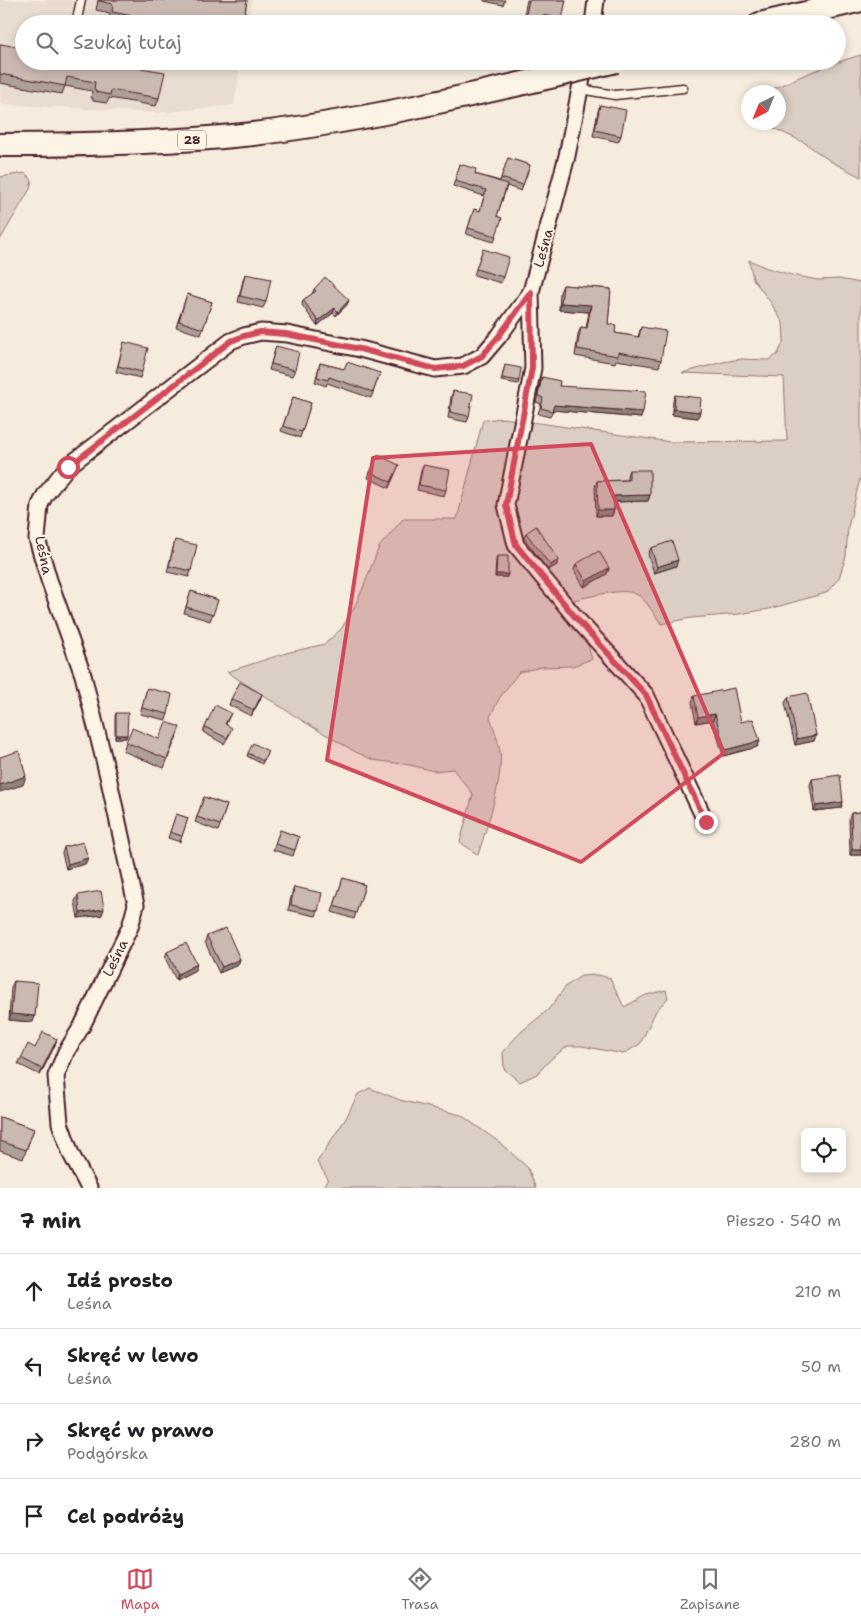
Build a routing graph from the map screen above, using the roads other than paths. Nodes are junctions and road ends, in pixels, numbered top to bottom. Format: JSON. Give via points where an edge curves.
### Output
{"nodes":[{"id":1,"x":82,"y":0,"type":"edge"},
{"id":2,"x":596,"y":0,"type":"edge"},
{"id":3,"x":861,"y":0,"type":"edge"},
{"id":4,"x":78,"y":15,"type":"edge"},
{"id":5,"x":594,"y":15,"type":"edge"},
{"id":6,"x":798,"y":15,"type":"edge"},
{"id":7,"x":579,"y":70,"type":"edge"},
{"id":8,"x":583,"y":70,"type":"edge"},
{"id":9,"x":682,"y":88,"type":"dead end"},
{"id":10,"x":580,"y":90,"type":"junction"},
{"id":11,"x":0,"y":146,"type":"edge"},
{"id":12,"x":531,"y":292,"type":"junction"},
{"id":13,"x":706,"y":822,"type":"dead end"},
{"id":14,"x":89,"y":1188,"type":"edge"}],
"edges":[{"from":1,"to":4,"type":"lane"},
{"from":2,"to":5,"type":"street"},
{"from":3,"to":6,"type":"main road"},
{"from":7,"to":11,"type":"main road","number":"28","bridge":true,"via":[[383,113],[254,134],[98,146]]},
{"from":8,"to":10,"type":"street","name":"Leśna"},
{"from":9,"to":10,"type":"lane","via":[[615,95]]},
{"from":10,"to":12,"type":"street","name":"Leśna","via":[[567,156]]},
{"from":12,"to":13,"type":"street","via":[[532,368],[506,505],[516,545],[646,695]]},
{"from":12,"to":14,"type":"street","name":"Leśna","via":[[482,356],[463,366],[435,369],[286,334],[260,332],[231,341],[68,467],[45,495],[40,506],[37,539],[83,675],[136,905],[130,927],[56,1076],[60,1123],[71,1154]]}]}
